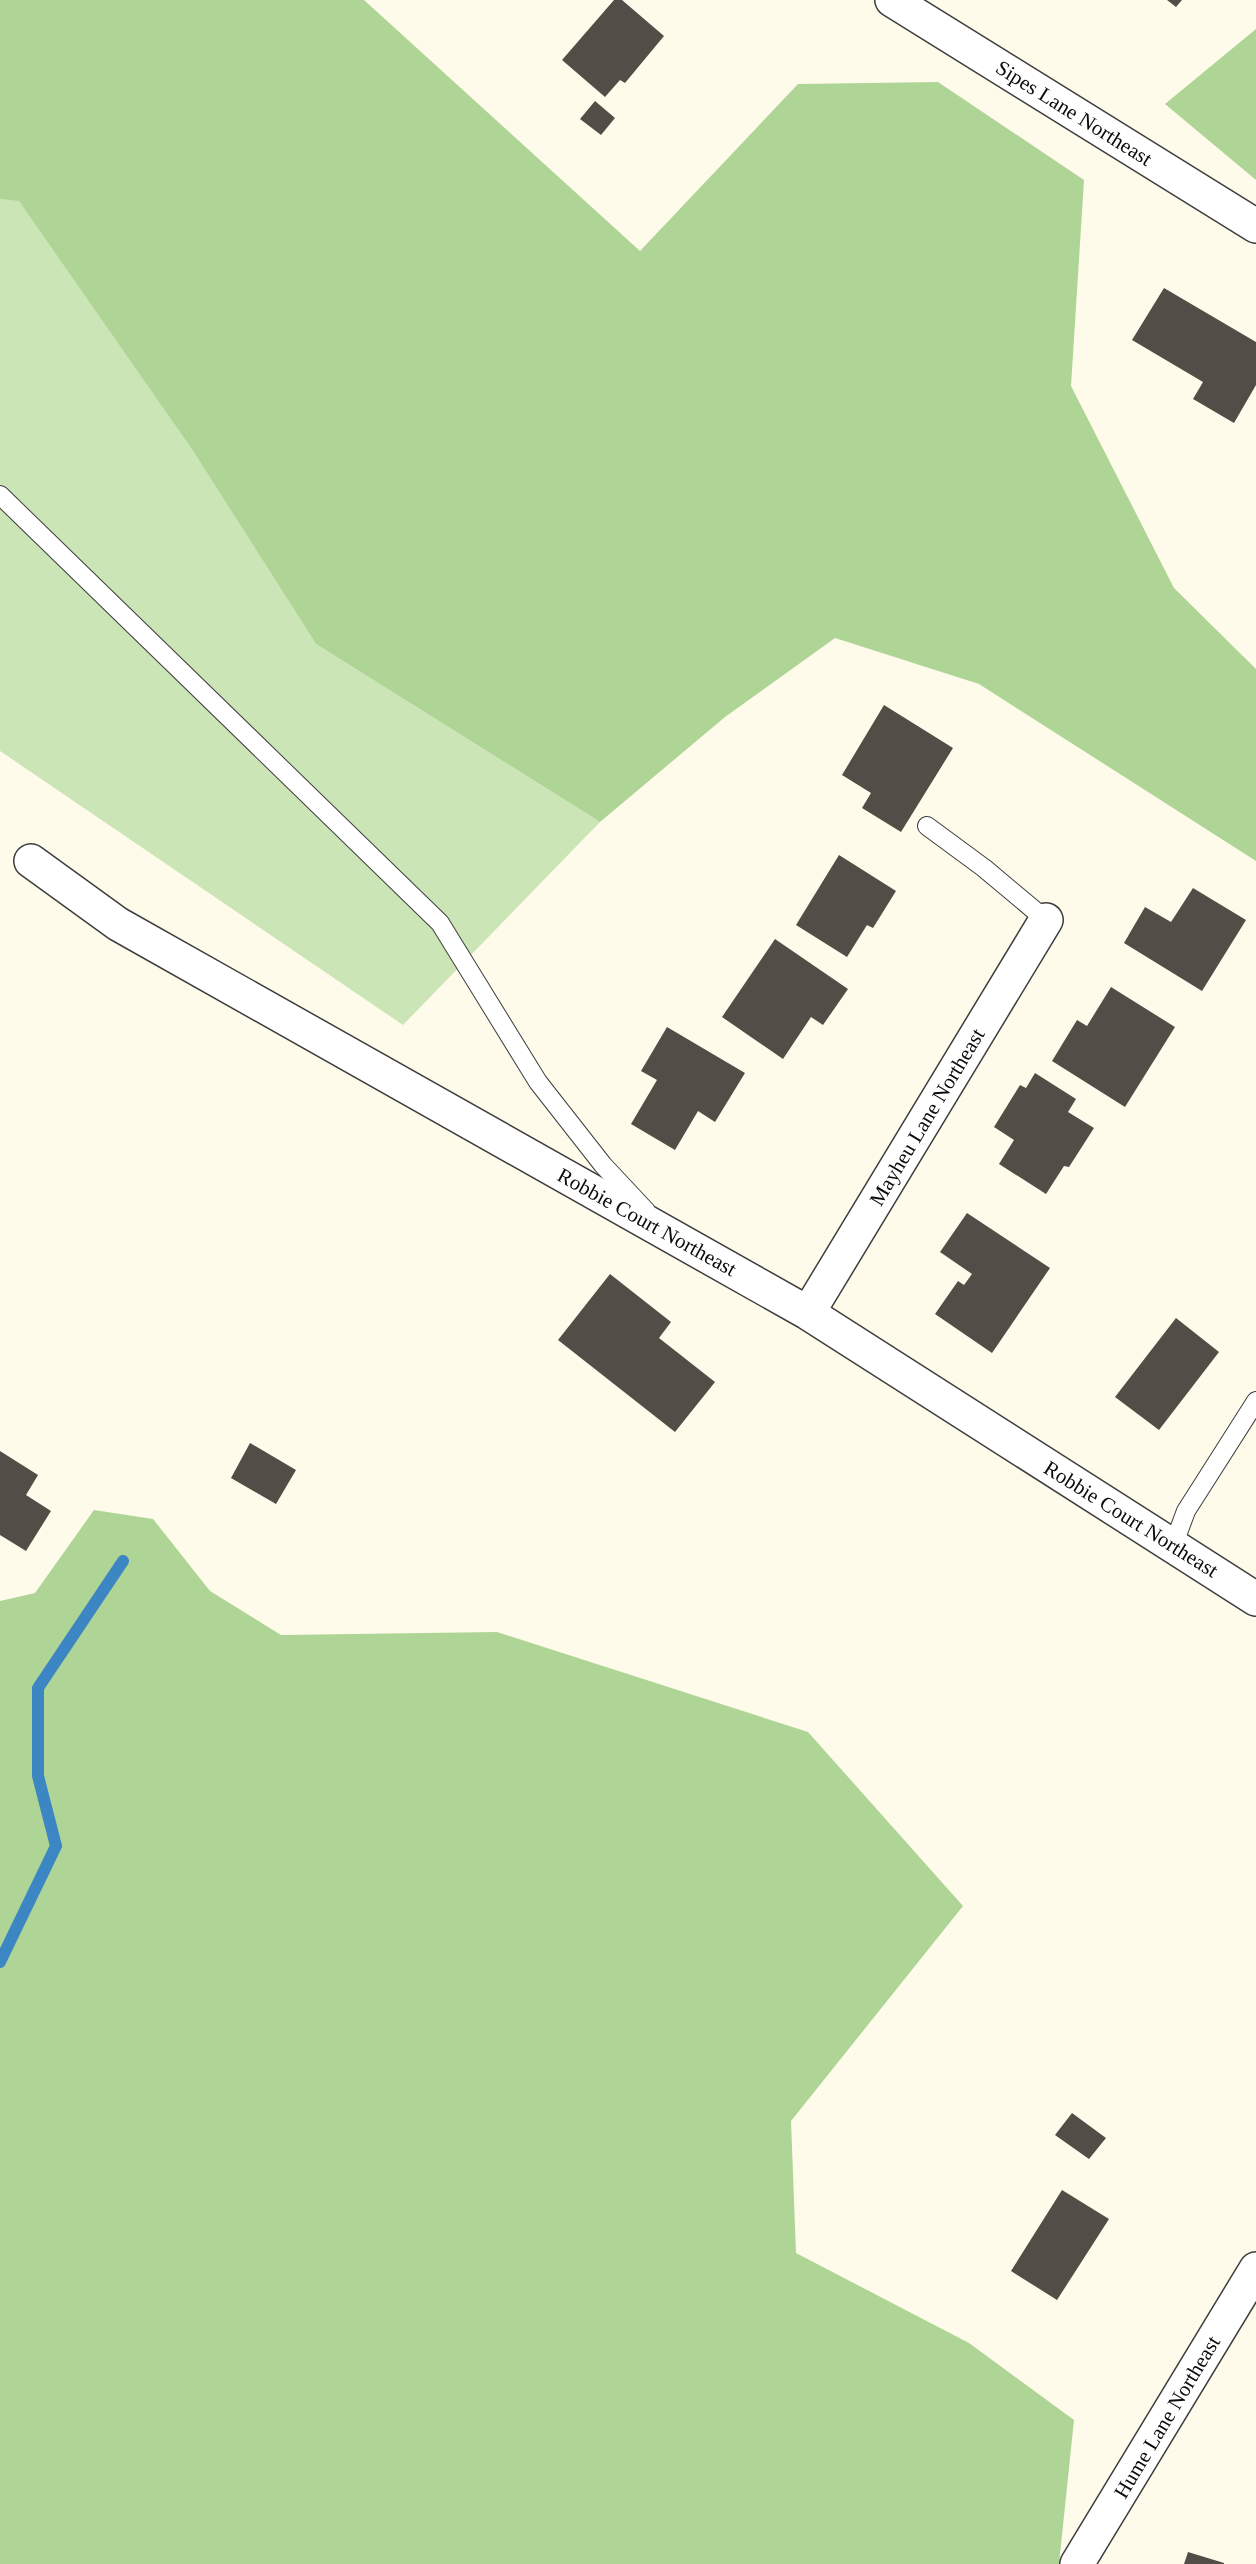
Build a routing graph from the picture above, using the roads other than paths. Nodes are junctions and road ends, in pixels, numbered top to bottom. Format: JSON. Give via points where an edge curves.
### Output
{"nodes":[{"id":1,"x":892,"y":0,"type":"edge"},
{"id":2,"x":1256,"y":226,"type":"edge"},
{"id":3,"x":0,"y":495,"type":"edge"},
{"id":4,"x":927,"y":826,"type":"dead end"},
{"id":5,"x":31,"y":861,"type":"dead end"},
{"id":6,"x":1046,"y":920,"type":"joint"},
{"id":7,"x":667,"y":1234,"type":"junction"},
{"id":8,"x":808,"y":1313,"type":"junction"},
{"id":9,"x":1256,"y":1401,"type":"edge"},
{"id":10,"x":1173,"y":1546,"type":"junction"},
{"id":11,"x":1256,"y":1598,"type":"edge"},
{"id":12,"x":1256,"y":2269,"type":"edge"},
{"id":13,"x":1077,"y":2564,"type":"edge"}],
"edges":[{"from":1,"to":2,"type":"street","name":"Sipes Lane Northeast"},
{"from":3,"to":7,"type":"lane","via":[[440,923],[538,1082],[603,1165]]},
{"from":4,"to":6,"type":"lane"},
{"from":5,"to":7,"type":"street","name":"Robbie Court Northeast","via":[[118,924]]},
{"from":6,"to":8,"type":"street","name":"Mayheu Lane Northeast"},
{"from":7,"to":8,"type":"street","name":"Robbie Court Northeast"},
{"from":8,"to":10,"type":"street","name":"Robbie Court Northeast"},
{"from":9,"to":10,"type":"lane","via":[[1186,1511]]},
{"from":10,"to":11,"type":"street","name":"Robbie Court Northeast"},
{"from":12,"to":13,"type":"street","name":"Hume Lane Northeast"}]}
